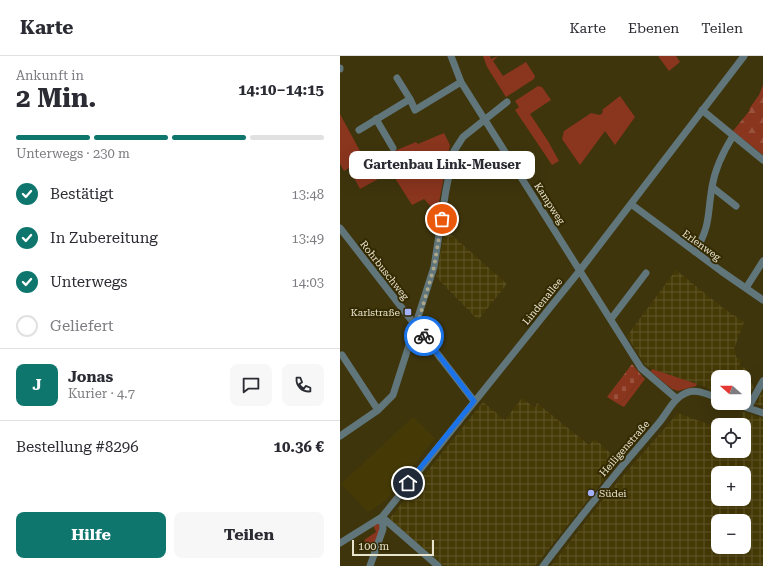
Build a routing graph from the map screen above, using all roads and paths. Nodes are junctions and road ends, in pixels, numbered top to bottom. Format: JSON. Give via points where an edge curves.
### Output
{"nodes":[{"id":1,"x":451,"y":56,"type":"edge"},
{"id":2,"x":744,"y":56,"type":"edge"},
{"id":3,"x":397,"y":78,"type":"dead end"},
{"id":4,"x":461,"y":82,"type":"junction"},
{"id":5,"x":410,"y":99,"type":"junction"},
{"id":6,"x":507,"y":102,"type":"dead end"},
{"id":7,"x":702,"y":110,"type":"junction"},
{"id":8,"x":376,"y":119,"type":"junction"},
{"id":9,"x":484,"y":119,"type":"junction"},
{"id":10,"x":359,"y":130,"type":"dead end"},
{"id":11,"x":733,"y":136,"type":"junction"},
{"id":12,"x":393,"y":148,"type":"dead end"},
{"id":13,"x":763,"y":160,"type":"edge"},
{"id":14,"x":712,"y":187,"type":"junction"},
{"id":15,"x":630,"y":204,"type":"junction"},
{"id":16,"x":736,"y":206,"type":"dead end"},
{"id":17,"x":340,"y":228,"type":"edge"},
{"id":18,"x":695,"y":252,"type":"junction"},
{"id":19,"x":763,"y":261,"type":"edge"},
{"id":20,"x":580,"y":269,"type":"junction"},
{"id":21,"x":646,"y":273,"type":"dead end"},
{"id":22,"x":746,"y":288,"type":"junction"},
{"id":23,"x":763,"y":300,"type":"edge"},
{"id":24,"x":611,"y":319,"type":"junction"},
{"id":25,"x":417,"y":326,"type":"junction"},
{"id":26,"x":342,"y":355,"type":"dead end"},
{"id":27,"x":763,"y":381,"type":"edge"},
{"id":28,"x":711,"y":396,"type":"edge"},
{"id":29,"x":677,"y":399,"type":"junction"},
{"id":30,"x":474,"y":401,"type":"junction"},
{"id":31,"x":751,"y":403,"type":"edge"},
{"id":32,"x":751,"y":409,"type":"edge"},
{"id":33,"x":378,"y":410,"type":"junction"},
{"id":34,"x":763,"y":413,"type":"edge"},
{"id":35,"x":340,"y":436,"type":"edge"},
{"id":36,"x":382,"y":516,"type":"junction"},
{"id":37,"x":340,"y":543,"type":"edge"},
{"id":38,"x":370,"y":566,"type":"edge"},
{"id":39,"x":438,"y":566,"type":"edge"},
{"id":40,"x":543,"y":566,"type":"edge"}],
"edges":[{"from":1,"to":4,"type":"street","name":"Kampweg"},
{"from":2,"to":7,"type":"street","name":"Lindenallee"},
{"from":3,"to":5,"type":"street"},
{"from":4,"to":5,"type":"street","via":[[416,110]]},
{"from":4,"to":9,"type":"street","name":"Kampweg"},
{"from":5,"to":8,"type":"street"},
{"from":6,"to":9,"type":"street"},
{"from":7,"to":11,"type":"street"},
{"from":7,"to":15,"type":"street","name":"Lindenallee"},
{"from":8,"to":10,"type":"street"},
{"from":8,"to":12,"type":"street"},
{"from":9,"to":20,"type":"street","name":"Kampweg"},
{"from":9,"to":25,"type":"street","via":[[463,137],[454,151],[434,267]]},
{"from":11,"to":13,"type":"street"},
{"from":11,"to":14,"type":"street","via":[[723,152]]},
{"from":14,"to":16,"type":"street"},
{"from":14,"to":18,"type":"street","via":[[709,220],[704,237]]},
{"from":15,"to":18,"type":"street","name":"Erlenweg"},
{"from":15,"to":20,"type":"street","name":"Lindenallee"},
{"from":17,"to":25,"type":"street","name":"Rohrbuschweg"},
{"from":18,"to":22,"type":"street","name":"Erlenweg"},
{"from":19,"to":22,"type":"street"},
{"from":20,"to":24,"type":"street","name":"Kampweg"},
{"from":20,"to":30,"type":"street","name":"Lindenallee"},
{"from":21,"to":24,"type":"street"},
{"from":22,"to":23,"type":"street","name":"Erlenweg"},
{"from":24,"to":29,"type":"street","name":"Kampweg","via":[[641,368]]},
{"from":25,"to":30,"type":"street","name":"Rohrbuschweg"},
{"from":25,"to":33,"type":"street","via":[[393,395]]},
{"from":26,"to":33,"type":"street"},
{"from":27,"to":31,"type":"street"},
{"from":28,"to":29,"type":"street","via":[[694,391]]},
{"from":29,"to":40,"type":"street","name":"Heiligenstraße","via":[[604,486]]},
{"from":30,"to":36,"type":"street","name":"Lindenallee"},
{"from":32,"to":34,"type":"street"},
{"from":33,"to":35,"type":"street"},
{"from":36,"to":37,"type":"street","name":"Lindenallee"},
{"from":36,"to":38,"type":"street","via":[[383,529]]},
{"from":36,"to":39,"type":"street"}]}
